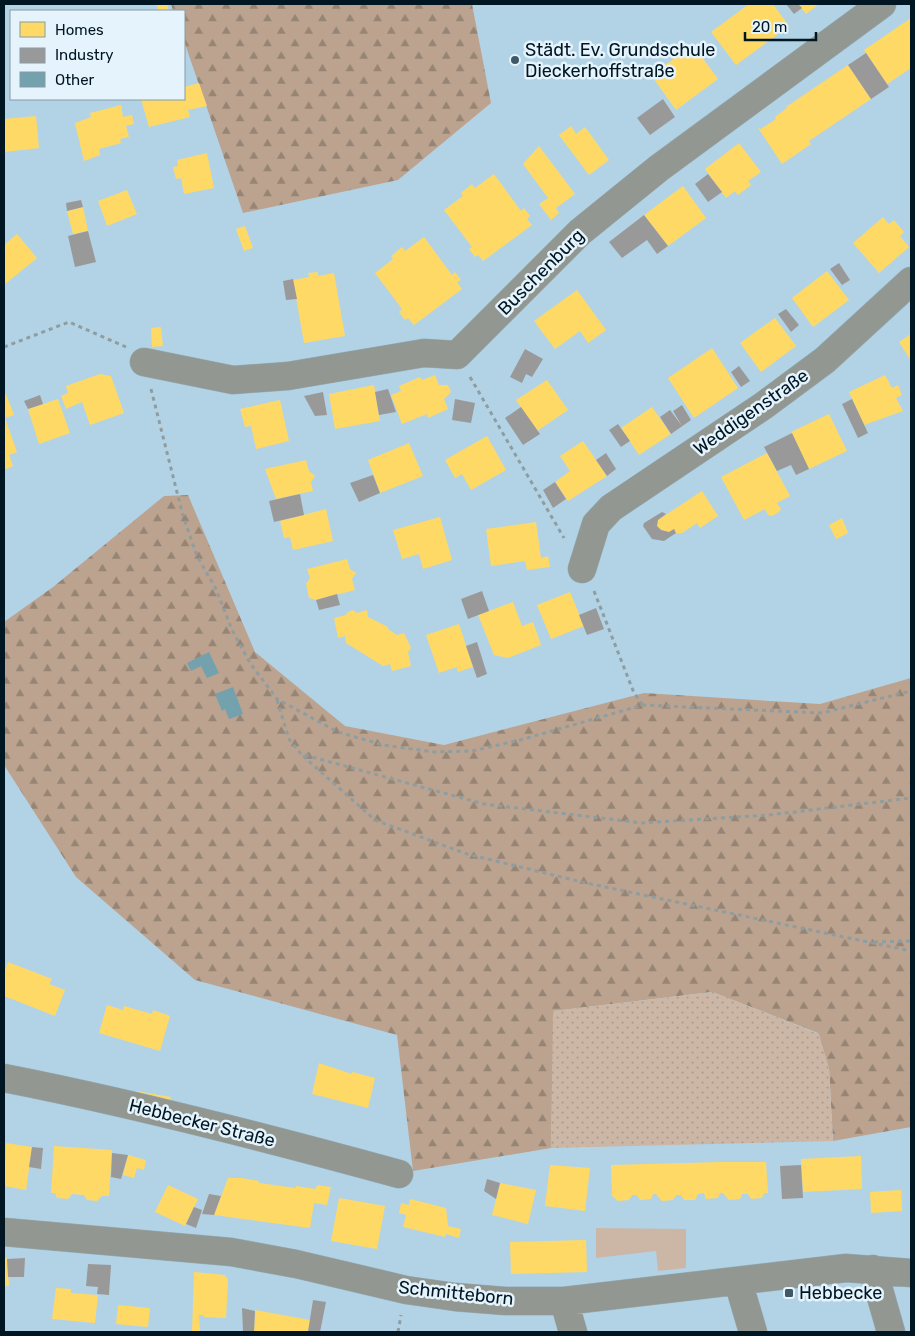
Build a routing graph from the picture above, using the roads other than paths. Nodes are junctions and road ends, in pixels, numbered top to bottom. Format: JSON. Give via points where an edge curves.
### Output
{"nodes":[{"id":1,"x":882,"y":4,"type":"edge"},
{"id":2,"x":911,"y":281,"type":"edge"},
{"id":3,"x":144,"y":362,"type":"road end"},
{"id":4,"x":582,"y":568,"type":"road end"},
{"id":5,"x":4,"y":1078,"type":"edge"},
{"id":6,"x":399,"y":1174,"type":"dead end"},
{"id":7,"x":4,"y":1232,"type":"edge"},
{"id":8,"x":873,"y":1269,"type":"junction"},
{"id":9,"x":911,"y":1274,"type":"edge"},
{"id":10,"x":738,"y":1281,"type":"junction"},
{"id":11,"x":564,"y":1301,"type":"junction"},
{"id":12,"x":573,"y":1332,"type":"edge"},
{"id":13,"x":753,"y":1332,"type":"edge"},
{"id":14,"x":890,"y":1332,"type":"edge"}],
"edges":[{"from":1,"to":3,"type":"street","name":"Buschenburg","via":[[659,168],[580,232],[457,355],[424,353],[288,376],[233,380]]},
{"from":2,"to":4,"type":"street","name":"Weddigenstraße","via":[[825,360],[763,406],[610,508],[596,524]]},
{"from":5,"to":6,"type":"street","name":"Hebbecker Straße","via":[[213,1124]]},
{"from":7,"to":11,"type":"street","name":"Schmitteborn","via":[[232,1252],[406,1290],[455,1297]]},
{"from":8,"to":9,"type":"street","name":"Schmitteborn"},
{"from":8,"to":10,"type":"street","name":"Schmitteborn","via":[[797,1272]]},
{"from":8,"to":14,"type":"street"},
{"from":10,"to":11,"type":"street","name":"Schmitteborn"},
{"from":10,"to":13,"type":"street"},
{"from":11,"to":12,"type":"street"}]}
